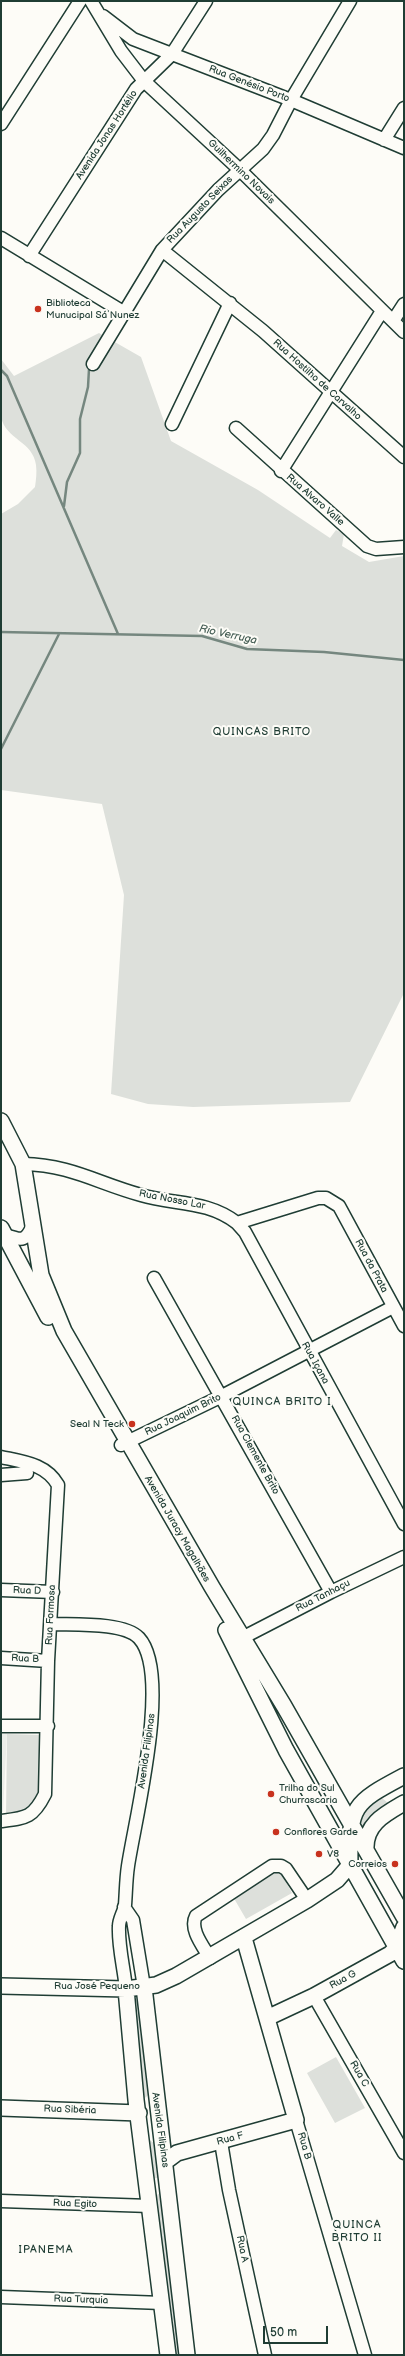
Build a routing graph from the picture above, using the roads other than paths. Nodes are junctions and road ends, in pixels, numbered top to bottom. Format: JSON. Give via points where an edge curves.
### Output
{"nodes":[{"id":1,"x":80,"y":1,"type":"edge"},
{"id":2,"x":91,"y":1,"type":"edge"},
{"id":3,"x":206,"y":1,"type":"edge"},
{"id":4,"x":350,"y":1,"type":"edge"},
{"id":5,"x":99,"y":13,"type":"junction"},
{"id":6,"x":172,"y":54,"type":"junction"},
{"id":7,"x":144,"y":81,"type":"junction"},
{"id":8,"x":291,"y":100,"type":"junction"},
{"id":9,"x":404,"y":108,"type":"edge"},
{"id":10,"x":1,"y":124,"type":"edge"},
{"id":11,"x":384,"y":140,"type":"junction"},
{"id":12,"x":404,"y":148,"type":"edge"},
{"id":13,"x":240,"y":170,"type":"junction"},
{"id":14,"x":1,"y":238,"type":"edge"},
{"id":15,"x":162,"y":250,"type":"junction"},
{"id":16,"x":29,"y":256,"type":"junction"},
{"id":17,"x":230,"y":303,"type":"junction"},
{"id":18,"x":404,"y":304,"type":"edge"},
{"id":19,"x":382,"y":311,"type":"junction"},
{"id":20,"x":123,"y":312,"type":"junction"},
{"id":21,"x":393,"y":322,"type":"junction"},
{"id":22,"x":404,"y":332,"type":"edge"},
{"id":23,"x":93,"y":364,"type":"dead end"},
{"id":24,"x":330,"y":391,"type":"junction"},
{"id":25,"x":172,"y":424,"type":"dead end"},
{"id":26,"x":236,"y":428,"type":"dead end"},
{"id":27,"x":404,"y":457,"type":"edge"},
{"id":28,"x":281,"y":471,"type":"junction"},
{"id":29,"x":404,"y":546,"type":"edge"},
{"id":30,"x":1,"y":1121,"type":"edge"},
{"id":31,"x":23,"y":1164,"type":"junction"},
{"id":32,"x":237,"y":1223,"type":"junction"},
{"id":33,"x":32,"y":1227,"type":"junction"},
{"id":34,"x":2,"y":1234,"type":"edge"},
{"id":35,"x":154,"y":1278,"type":"dead end"},
{"id":36,"x":393,"y":1307,"type":"junction"},
{"id":37,"x":404,"y":1326,"type":"edge"},
{"id":38,"x":309,"y":1351,"type":"junction"},
{"id":39,"x":222,"y":1396,"type":"junction"},
{"id":40,"x":124,"y":1443,"type":"junction"},
{"id":41,"x":1,"y":1457,"type":"edge"},
{"id":42,"x":27,"y":1473,"type":"dead end"},
{"id":43,"x":1,"y":1475,"type":"edge"},
{"id":44,"x":404,"y":1524,"type":"edge"},
{"id":45,"x":404,"y":1557,"type":"edge"},
{"id":46,"x":1,"y":1590,"type":"edge"},
{"id":47,"x":52,"y":1592,"type":"junction"},
{"id":48,"x":331,"y":1592,"type":"junction"},
{"id":49,"x":52,"y":1624,"type":"junction"},
{"id":50,"x":242,"y":1638,"type":"junction"},
{"id":51,"x":1,"y":1658,"type":"edge"},
{"id":52,"x":48,"y":1660,"type":"junction"},
{"id":53,"x":284,"y":1706,"type":"junction"},
{"id":54,"x":268,"y":1714,"type":"junction"},
{"id":55,"x":1,"y":1726,"type":"edge"},
{"id":56,"x":48,"y":1726,"type":"junction"},
{"id":57,"x":404,"y":1776,"type":"edge"},
{"id":58,"x":388,"y":1784,"type":"junction"},
{"id":59,"x":335,"y":1794,"type":"junction"},
{"id":60,"x":367,"y":1797,"type":"junction"},
{"id":61,"x":403,"y":1804,"type":"edge"},
{"id":62,"x":1,"y":1821,"type":"edge"},
{"id":63,"x":351,"y":1823,"type":"junction"},
{"id":64,"x":366,"y":1849,"type":"junction"},
{"id":65,"x":350,"y":1865,"type":"junction"},
{"id":66,"x":307,"y":1900,"type":"junction"},
{"id":67,"x":124,"y":1907,"type":"junction"},
{"id":68,"x":404,"y":1918,"type":"edge"},
{"id":69,"x":404,"y":1927,"type":"edge"},
{"id":70,"x":244,"y":1938,"type":"junction"},
{"id":71,"x":396,"y":1948,"type":"junction"},
{"id":72,"x":210,"y":1958,"type":"junction"},
{"id":73,"x":404,"y":1961,"type":"edge"},
{"id":74,"x":1,"y":1986,"type":"edge"},
{"id":75,"x":144,"y":1987,"type":"junction"},
{"id":76,"x":126,"y":1989,"type":"junction"},
{"id":77,"x":314,"y":1996,"type":"junction"},
{"id":78,"x":267,"y":2018,"type":"junction"},
{"id":79,"x":155,"y":2094,"type":"junction"},
{"id":80,"x":1,"y":2108,"type":"edge"},
{"id":81,"x":139,"y":2112,"type":"junction"},
{"id":82,"x":296,"y":2120,"type":"junction"},
{"id":83,"x":162,"y":2141,"type":"junction"},
{"id":84,"x":221,"y":2142,"type":"junction"},
{"id":85,"x":201,"y":2146,"type":"junction"},
{"id":86,"x":404,"y":2153,"type":"edge"},
{"id":87,"x":165,"y":2169,"type":"junction"},
{"id":88,"x":147,"y":2178,"type":"junction"},
{"id":89,"x":168,"y":2192,"type":"junction"},
{"id":90,"x":149,"y":2200,"type":"junction"},
{"id":91,"x":1,"y":2201,"type":"edge"},
{"id":92,"x":1,"y":2297,"type":"edge"},
{"id":93,"x":162,"y":2303,"type":"junction"},
{"id":94,"x":168,"y":2355,"type":"edge"},
{"id":95,"x":187,"y":2355,"type":"edge"},
{"id":96,"x":265,"y":2355,"type":"edge"},
{"id":97,"x":365,"y":2355,"type":"edge"}],
"edges":[{"from":1,"to":10,"type":"street"},
{"from":2,"to":5,"type":"street","name":"Guilhermino Novais"},
{"from":3,"to":6,"type":"street","name":"Avenida Jonas Hortélio"},
{"from":4,"to":8,"type":"street","name":"Rua Augusto Seixas"},
{"from":5,"to":6,"type":"street","name":"Rua Genésio Porto","via":[[133,39]]},
{"from":5,"to":7,"type":"street","name":"Guilhermino Novais"},
{"from":6,"to":7,"type":"street","name":"Avenida Jonas Hortélio"},
{"from":6,"to":8,"type":"street","name":"Rua Genésio Porto"},
{"from":7,"to":13,"type":"street","name":"Guilhermino Novais"},
{"from":7,"to":16,"type":"street","name":"Avenida Jonas Hortélio","via":[[136,89]]},
{"from":8,"to":11,"type":"street","name":"Rua Genésio Porto"},
{"from":8,"to":13,"type":"street","name":"Rua Augusto Seixas","via":[[263,149]]},
{"from":9,"to":11,"type":"street"},
{"from":11,"to":12,"type":"street","name":"Rua Genésio Porto"},
{"from":13,"to":15,"type":"street","name":"Rua Augusto Seixas"},
{"from":13,"to":19,"type":"street","name":"Guilhermino Novais"},
{"from":14,"to":16,"type":"street"},
{"from":15,"to":17,"type":"street","name":"Rua Hostilho de Carvalho"},
{"from":15,"to":20,"type":"street","name":"Rua Augusto Seixas"},
{"from":16,"to":20,"type":"street"},
{"from":17,"to":24,"type":"street","name":"Rua Hostilho de Carvalho"},
{"from":17,"to":25,"type":"street"},
{"from":18,"to":21,"type":"street"},
{"from":19,"to":21,"type":"street","name":"Guilhermino Novais"},
{"from":19,"to":24,"type":"street"},
{"from":20,"to":23,"type":"street","name":"Rua Augusto Seixas"},
{"from":21,"to":22,"type":"street","name":"Guilhermino Novais"},
{"from":24,"to":27,"type":"street","name":"Rua Hostilho de Carvalho"},
{"from":24,"to":28,"type":"street"},
{"from":26,"to":28,"type":"street","name":"Rua Alvaro Valle"},
{"from":28,"to":29,"type":"street","name":"Rua Alvaro Valle","via":[[367,546],[376,549]]},
{"from":30,"to":31,"type":"main road","name":"Avenida Juracy Magalhães"},
{"from":31,"to":32,"type":"street","name":"Rua Nosso Lar","via":[[57,1166],[140,1195],[208,1207],[226,1214]]},
{"from":31,"to":33,"type":"main road","name":"Avenida Juracy Magalhães"},
{"from":32,"to":36,"type":"street","name":"Rua da Prata","via":[[318,1198],[333,1201],[339,1206]]},
{"from":32,"to":38,"type":"street","name":"Rua Içana","via":[[245,1232]]},
{"from":33,"to":34,"type":"street","via":[[22,1239]]},
{"from":33,"to":40,"type":"main road","name":"Avenida Juracy Magalhães","via":[[41,1275],[50,1302]]},
{"from":34,"to":40,"type":"main road","name":"Avenida Juracy Magalhães"},
{"from":35,"to":39,"type":"street","name":"Rua Clemente Brito"},
{"from":36,"to":37,"type":"street","name":"Rua da Prata"},
{"from":36,"to":38,"type":"street","name":"Rua Joaquim Brito"},
{"from":38,"to":39,"type":"street","name":"Rua Joaquim Brito"},
{"from":38,"to":44,"type":"street","name":"Rua Içana"},
{"from":39,"to":40,"type":"street","name":"Rua Joaquim Brito"},
{"from":39,"to":48,"type":"street","name":"Rua Clemente Brito"},
{"from":40,"to":50,"type":"main road","name":"Avenida Juracy Magalhães"},
{"from":40,"to":54,"type":"main road","name":"Avenida Juracy Magalhães","via":[[234,1643]]},
{"from":41,"to":47,"type":"street","name":"Rua Formosa","via":[[31,1463],[45,1469],[58,1485]]},
{"from":42,"to":43,"type":"street"},
{"from":45,"to":48,"type":"street","name":"Rua Tanhaçu"},
{"from":46,"to":47,"type":"street","name":"Rua D"},
{"from":47,"to":49,"type":"street","name":"Rua Formosa"},
{"from":48,"to":50,"type":"street","name":"Rua Tanhaçu"},
{"from":49,"to":52,"type":"street","name":"Rua Formosa"},
{"from":49,"to":67,"type":"street","name":"Avenida Filipinas","via":[[121,1628],[138,1637],[145,1646],[149,1659],[152,1683],[150,1740],[128,1868]]},
{"from":50,"to":53,"type":"main road","name":"Avenida Juracy Magalhães"},
{"from":51,"to":52,"type":"street","name":"Rua B"},
{"from":52,"to":56,"type":"street","name":"Rua Formosa"},
{"from":53,"to":54,"type":"main road"},
{"from":53,"to":59,"type":"main road","name":"Avenida Juracy Magalhães"},
{"from":54,"to":65,"type":"main road","name":"Avenida Juracy Magalhães"},
{"from":55,"to":56,"type":"street"},
{"from":56,"to":62,"type":"street","name":"Rua Formosa","via":[[45,1794],[38,1809],[26,1818]]},
{"from":57,"to":58,"type":"main road"},
{"from":58,"to":60,"type":"main road"},
{"from":58,"to":61,"type":"main road","via":[[388,1794]]},
{"from":59,"to":60,"type":"main road","via":[[349,1798]]},
{"from":59,"to":63,"type":"main road","name":"Avenida Juracy Magalhães"},
{"from":60,"to":63,"type":"main road","via":[[360,1803]]},
{"from":61,"to":64,"type":"main road","via":[[373,1824],[366,1837]]},
{"from":63,"to":64,"type":"main road","name":"Avenida Juracy Magalhães"},
{"from":63,"to":65,"type":"main road"},
{"from":64,"to":68,"type":"main road","name":"Avenida Juracy Magalhães"},
{"from":65,"to":66,"type":"main road","name":"Rua José Pequeno","via":[[337,1880]]},
{"from":65,"to":71,"type":"main road","name":"Avenida Juracy Magalhães"},
{"from":66,"to":70,"type":"main road","name":"Rua José Pequeno"},
{"from":66,"to":72,"type":"street","via":[[286,1869],[282,1866],[272,1866],[196,1916],[196,1933]]},
{"from":67,"to":75,"type":"street","name":"Avenida Filipinas","via":[[133,1920]]},
{"from":67,"to":76,"type":"street","name":"Avenida Filipinas","via":[[118,1924]]},
{"from":69,"to":71,"type":"main road"},
{"from":70,"to":72,"type":"main road","name":"Rua José Pequeno"},
{"from":70,"to":78,"type":"main road","name":"Rua B"},
{"from":71,"to":73,"type":"main road","name":"Avenida Juracy Magalhães"},
{"from":71,"to":77,"type":"main road","name":"Rua G","via":[[390,1954]]},
{"from":72,"to":75,"type":"main road","name":"Rua José Pequeno","via":[[165,1982]]},
{"from":74,"to":76,"type":"main road","name":"Rua José Pequeno"},
{"from":75,"to":76,"type":"main road","name":"Rua José Pequeno"},
{"from":75,"to":79,"type":"main road","name":"Avenida Filipinas"},
{"from":76,"to":81,"type":"main road","name":"Avenida Filipinas"},
{"from":77,"to":78,"type":"main road","name":"Rua G"},
{"from":77,"to":86,"type":"street","name":"Rua C"},
{"from":78,"to":82,"type":"main road","name":"Rua B"},
{"from":79,"to":81,"type":"main road"},
{"from":79,"to":83,"type":"main road","name":"Avenida Filipinas"},
{"from":80,"to":81,"type":"main road","name":"Rua Sibéria"},
{"from":81,"to":83,"type":"main road","via":[[146,2125]]},
{"from":81,"to":88,"type":"main road","name":"Avenida Filipinas"},
{"from":82,"to":84,"type":"main road","name":"Rua F"},
{"from":82,"to":97,"type":"street","name":"Rua B"},
{"from":83,"to":85,"type":"main road"},
{"from":83,"to":87,"type":"main road","name":"Avenida Filipinas"},
{"from":84,"to":85,"type":"main road","name":"Rua F"},
{"from":84,"to":96,"type":"street","name":"Rua A"},
{"from":85,"to":87,"type":"main road","name":"Rua F","via":[[177,2154]]},
{"from":87,"to":88,"type":"main road","via":[[155,2182]]},
{"from":87,"to":89,"type":"main road","name":"Avenida Filipinas"},
{"from":88,"to":90,"type":"main road","name":"Avenida Filipinas"},
{"from":89,"to":90,"type":"main road","via":[[159,2188]]},
{"from":89,"to":95,"type":"main road","name":"Avenida Filipinas"},
{"from":90,"to":91,"type":"street","name":"Rua Egito"},
{"from":90,"to":93,"type":"main road","name":"Avenida Filipinas"},
{"from":92,"to":93,"type":"street","name":"Rua Turquia"},
{"from":93,"to":94,"type":"main road","name":"Avenida Filipinas"}]}
